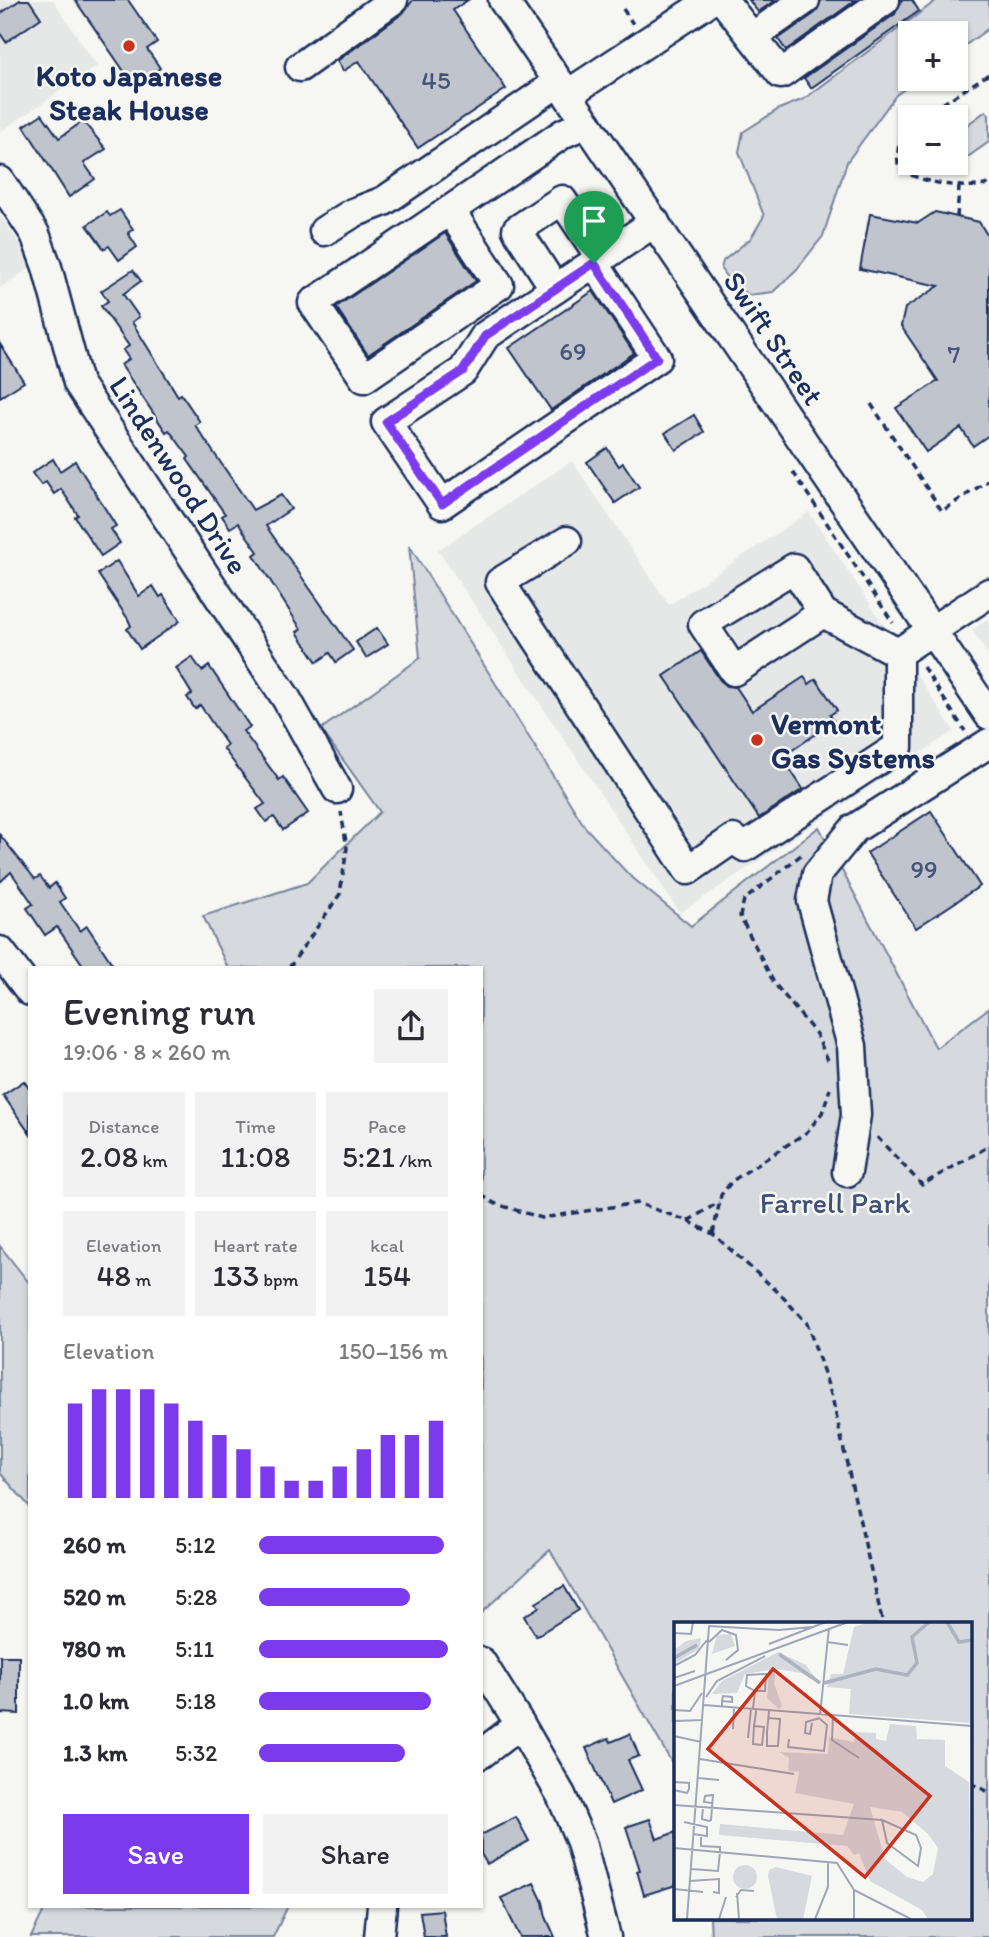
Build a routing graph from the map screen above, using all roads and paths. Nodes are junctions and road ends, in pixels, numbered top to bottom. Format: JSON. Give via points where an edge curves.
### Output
{"nodes":[{"id":1,"x":393,"y":0,"type":"edge"},
{"id":2,"x":503,"y":0,"type":"edge"},
{"id":3,"x":721,"y":0,"type":"edge"},
{"id":4,"x":805,"y":0,"type":"edge"},
{"id":5,"x":885,"y":0,"type":"edge"},
{"id":6,"x":752,"y":37,"type":"junction"},
{"id":7,"x":300,"y":67,"type":"dead end"},
{"id":8,"x":989,"y":74,"type":"edge"},
{"id":9,"x":563,"y":88,"type":"junction"},
{"id":10,"x":941,"y":105,"type":"edge"},
{"id":11,"x":587,"y":123,"type":"junction"},
{"id":12,"x":920,"y":175,"type":"edge"},
{"id":13,"x":0,"y":181,"type":"edge"},
{"id":14,"x":989,"y":184,"type":"edge"},
{"id":15,"x":959,"y":187,"type":"junction"},
{"id":16,"x":450,"y":210,"type":"junction"},
{"id":17,"x":957,"y":217,"type":"dead end"},
{"id":18,"x":655,"y":222,"type":"junction"},
{"id":19,"x":324,"y":230,"type":"dead end"},
{"id":20,"x":598,"y":261,"type":"junction"},
{"id":21,"x":555,"y":289,"type":"junction"},
{"id":22,"x":871,"y":404,"type":"dead end"},
{"id":23,"x":989,"y":480,"type":"edge"},
{"id":24,"x":568,"y":541,"type":"dead end"},
{"id":25,"x":989,"y":593,"type":"edge"},
{"id":26,"x":823,"y":613,"type":"dead end"},
{"id":27,"x":933,"y":630,"type":"junction"},
{"id":28,"x":898,"y":653,"type":"junction"},
{"id":29,"x":989,"y":715,"type":"edge"},
{"id":30,"x":989,"y":743,"type":"edge"},
{"id":31,"x":337,"y":789,"type":"joint"},
{"id":32,"x":0,"y":951,"type":"edge"},
{"id":33,"x":290,"y":966,"type":"edge"},
{"id":34,"x":28,"y":988,"type":"edge"},
{"id":35,"x":856,"y":1115,"type":"junction"},
{"id":36,"x":989,"y":1146,"type":"edge"},
{"id":37,"x":847,"y":1172,"type":"dead end"},
{"id":38,"x":483,"y":1196,"type":"edge"},
{"id":39,"x":719,"y":1202,"type":"dead end"},
{"id":40,"x":688,"y":1221,"type":"junction"},
{"id":41,"x":883,"y":1622,"type":"edge"},
{"id":42,"x":483,"y":1665,"type":"edge"},
{"id":43,"x":520,"y":1724,"type":"junction"},
{"id":44,"x":483,"y":1752,"type":"edge"},
{"id":45,"x":972,"y":1784,"type":"edge"},
{"id":46,"x":989,"y":1792,"type":"edge"},
{"id":47,"x":382,"y":1908,"type":"edge"},
{"id":48,"x":379,"y":1937,"type":"edge"},
{"id":49,"x":606,"y":1937,"type":"edge"}],
"edges":[{"from":1,"to":7,"type":"street"},
{"from":2,"to":9,"type":"street","name":"Swift Street"},
{"from":3,"to":6,"type":"street"},
{"from":3,"to":9,"type":"street"},
{"from":4,"to":6,"type":"street"},
{"from":5,"to":6,"type":"street","via":[[781,74]]},
{"from":8,"to":10,"type":"path"},
{"from":9,"to":11,"type":"street","name":"Swift Street"},
{"from":9,"to":19,"type":"street","via":[[384,201]]},
{"from":11,"to":16,"type":"street","via":[[564,133]]},
{"from":11,"to":18,"type":"street","name":"Swift Street"},
{"from":12,"to":15,"type":"path"},
{"from":13,"to":31,"type":"street","name":"Lindenwood Drive","via":[[35,234],[78,383],[286,698]]},
{"from":14,"to":15,"type":"path"},
{"from":15,"to":17,"type":"path"},
{"from":16,"to":16,"type":"street","via":[[313,303],[364,378],[499,285]]},
{"from":18,"to":20,"type":"street"},
{"from":18,"to":27,"type":"street","name":"Swift Street"},
{"from":20,"to":21,"type":"street"},
{"from":20,"to":21,"type":"street","via":[[562,200],[517,230]]},
{"from":20,"to":21,"type":"street","via":[[657,358],[442,504],[386,422],[463,371],[485,336]]},
{"from":22,"to":23,"type":"path","via":[[942,512]]},
{"from":24,"to":28,"type":"street","via":[[500,582],[688,870],[733,839],[745,847],[898,747]]},
{"from":25,"to":27,"type":"street"},
{"from":26,"to":28,"type":"street"},
{"from":27,"to":28,"type":"street"},
{"from":27,"to":29,"type":"street","name":"Swift Street"},
{"from":30,"to":35,"type":"street","via":[[854,829],[817,874],[812,901],[852,1046]]},
{"from":31,"to":33,"type":"path","via":[[347,848],[341,894]]},
{"from":32,"to":34,"type":"street"},
{"from":35,"to":36,"type":"path","via":[[922,1185]]},
{"from":35,"to":37,"type":"street"},
{"from":38,"to":40,"type":"path","via":[[542,1218],[637,1203]]},
{"from":39,"to":40,"type":"path"},
{"from":40,"to":41,"type":"path","via":[[713,1234],[807,1323],[832,1397]]},
{"from":42,"to":43,"type":"street"},
{"from":43,"to":44,"type":"street"},
{"from":43,"to":49,"type":"street","via":[[562,1796],[581,1842]]},
{"from":45,"to":46,"type":"path"},
{"from":47,"to":48,"type":"street"}]}
